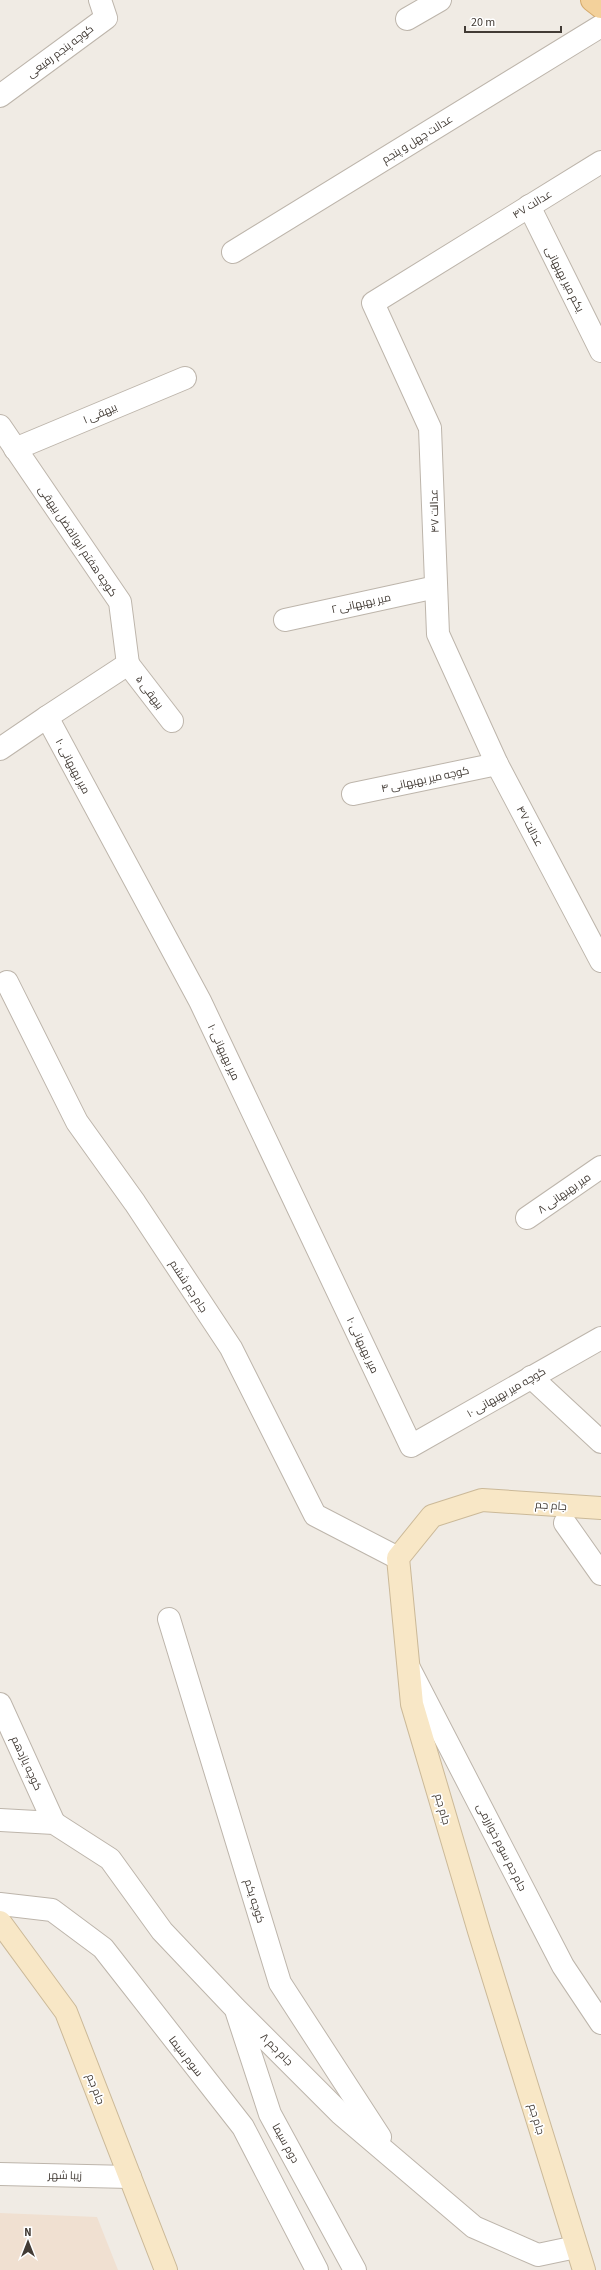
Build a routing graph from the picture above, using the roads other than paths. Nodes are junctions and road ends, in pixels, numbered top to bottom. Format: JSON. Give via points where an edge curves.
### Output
{"nodes":[{"id":1,"x":100,"y":0,"type":"edge"},
{"id":2,"x":440,"y":0,"type":"edge"},
{"id":3,"x":592,"y":0,"type":"edge"},
{"id":4,"x":601,"y":8,"type":"edge"},
{"id":5,"x":407,"y":19,"type":"dead end"},
{"id":6,"x":601,"y":26,"type":"edge"},
{"id":7,"x":0,"y":96,"type":"edge"},
{"id":8,"x":601,"y":162,"type":"edge"},
{"id":9,"x":529,"y":206,"type":"junction"},
{"id":10,"x":233,"y":252,"type":"dead end"},
{"id":11,"x":601,"y":351,"type":"edge"},
{"id":12,"x":185,"y":378,"type":"dead end"},
{"id":13,"x":0,"y":426,"type":"edge"},
{"id":14,"x":15,"y":449,"type":"junction"},
{"id":15,"x":436,"y":587,"type":"junction"},
{"id":16,"x":286,"y":620,"type":"dead end"},
{"id":17,"x":128,"y":664,"type":"junction"},
{"id":18,"x":47,"y":717,"type":"junction"},
{"id":19,"x":172,"y":721,"type":"dead end"},
{"id":20,"x":0,"y":749,"type":"edge"},
{"id":21,"x":497,"y":764,"type":"junction"},
{"id":22,"x":353,"y":794,"type":"dead end"},
{"id":23,"x":601,"y":961,"type":"edge"},
{"id":24,"x":7,"y":982,"type":"dead end"},
{"id":25,"x":601,"y":1167,"type":"edge"},
{"id":26,"x":527,"y":1218,"type":"dead end"},
{"id":27,"x":601,"y":1338,"type":"edge"},
{"id":28,"x":531,"y":1377,"type":"junction"},
{"id":29,"x":601,"y":1442,"type":"edge"},
{"id":30,"x":411,"y":1446,"type":"joint"},
{"id":31,"x":601,"y":1508,"type":"edge"},
{"id":32,"x":565,"y":1523,"type":"dead end"},
{"id":33,"x":398,"y":1558,"type":"junction"},
{"id":34,"x":601,"y":1574,"type":"edge"},
{"id":35,"x":169,"y":1619,"type":"dead end"},
{"id":36,"x":409,"y":1668,"type":"junction"},
{"id":37,"x":0,"y":1704,"type":"edge"},
{"id":38,"x":0,"y":1820,"type":"edge"},
{"id":39,"x":54,"y":1823,"type":"junction"},
{"id":40,"x":0,"y":1904,"type":"edge"},
{"id":41,"x":0,"y":1922,"type":"edge"},
{"id":42,"x":235,"y":2008,"type":"junction"},
{"id":43,"x":601,"y":2023,"type":"edge"},
{"id":44,"x":393,"y":2159,"type":"junction"},
{"id":45,"x":0,"y":2174,"type":"edge"},
{"id":46,"x":130,"y":2177,"type":"junction"},
{"id":47,"x":576,"y":2247,"type":"junction"},
{"id":48,"x":166,"y":2270,"type":"edge"},
{"id":49,"x":317,"y":2270,"type":"edge"},
{"id":50,"x":355,"y":2270,"type":"edge"},
{"id":51,"x":584,"y":2270,"type":"edge"}],
"edges":[{"from":1,"to":7,"type":"street","name":"کوچه پنجم رفیعی","via":[[106,18]]},
{"from":2,"to":5,"type":"street"},
{"from":3,"to":4,"type":"main road"},
{"from":6,"to":10,"type":"street","name":"عدالت چهل و پنجم"},
{"from":8,"to":9,"type":"street","name":"عدالت ۴۷"},
{"from":9,"to":11,"type":"street","name":"یکم میر بهبهانی"},
{"from":9,"to":15,"type":"street","name":"عدالت ۴۷","via":[[373,303],[430,428]]},
{"from":12,"to":14,"type":"street","name":"بیهقی ۱"},
{"from":13,"to":14,"type":"street","name":"کوچه هفتم ابوالفضل بیهقی"},
{"from":14,"to":17,"type":"street","name":"کوچه هفتم ابوالفضل بیهقی","via":[[120,602]]},
{"from":15,"to":16,"type":"street","name":"۲ میر بهبهانی"},
{"from":15,"to":21,"type":"street","name":"عدالت ۴۷","via":[[438,634]]},
{"from":17,"to":18,"type":"street"},
{"from":17,"to":19,"type":"street","name":"۵ بیهقی"},
{"from":18,"to":20,"type":"street"},
{"from":18,"to":30,"type":"street","name":"۱۰ میر بهبهانی","via":[[200,1001]]},
{"from":21,"to":22,"type":"street","name":"کوچه میر بهبهانی ۴"},
{"from":21,"to":23,"type":"street","name":"عدالت ۴۷"},
{"from":24,"to":33,"type":"street","name":"جام جم ششم","via":[[77,1122],[135,1203],[231,1348],[315,1515]]},
{"from":25,"to":26,"type":"street","name":"۸ میر بهبهانی"},
{"from":27,"to":28,"type":"street","name":"کوچه میر بهبهانی ۱۰"},
{"from":28,"to":29,"type":"street"},
{"from":28,"to":30,"type":"street","name":"کوچه میر بهبهانی ۱۰"},
{"from":31,"to":33,"type":"street","name":"جام جم","via":[[482,1500],[432,1516]]},
{"from":32,"to":34,"type":"street"},
{"from":33,"to":36,"type":"street","name":"جام جم"},
{"from":35,"to":44,"type":"street","name":"کوچه یکم","via":[[280,1983]]},
{"from":36,"to":43,"type":"street","name":"جام جم سوم خوارزمی","via":[[563,1966]]},
{"from":36,"to":47,"type":"street","name":"جام جم","via":[[412,1704]]},
{"from":37,"to":39,"type":"street","name":"کوچه یازدهم"},
{"from":38,"to":39,"type":"street","name":"۸ جام جم"},
{"from":39,"to":42,"type":"street","name":"۸ جام جم","via":[[110,1859],[162,1931]]},
{"from":40,"to":49,"type":"street","name":"سوم سیما","via":[[52,1910],[103,1948],[243,2127]]},
{"from":41,"to":46,"type":"street","name":"جام جم","via":[[66,2012]]},
{"from":42,"to":44,"type":"street","name":"۸ جام جم","via":[[340,2113]]},
{"from":42,"to":50,"type":"street","name":"دوم سیما","via":[[270,2114]]},
{"from":44,"to":47,"type":"street","name":"۸ جام جم","via":[[474,2227],[538,2255]]},
{"from":45,"to":46,"type":"street","name":"زیبا شهر"},
{"from":46,"to":48,"type":"street","name":"جام جم"},
{"from":47,"to":51,"type":"street","name":"جام جم"}]}
